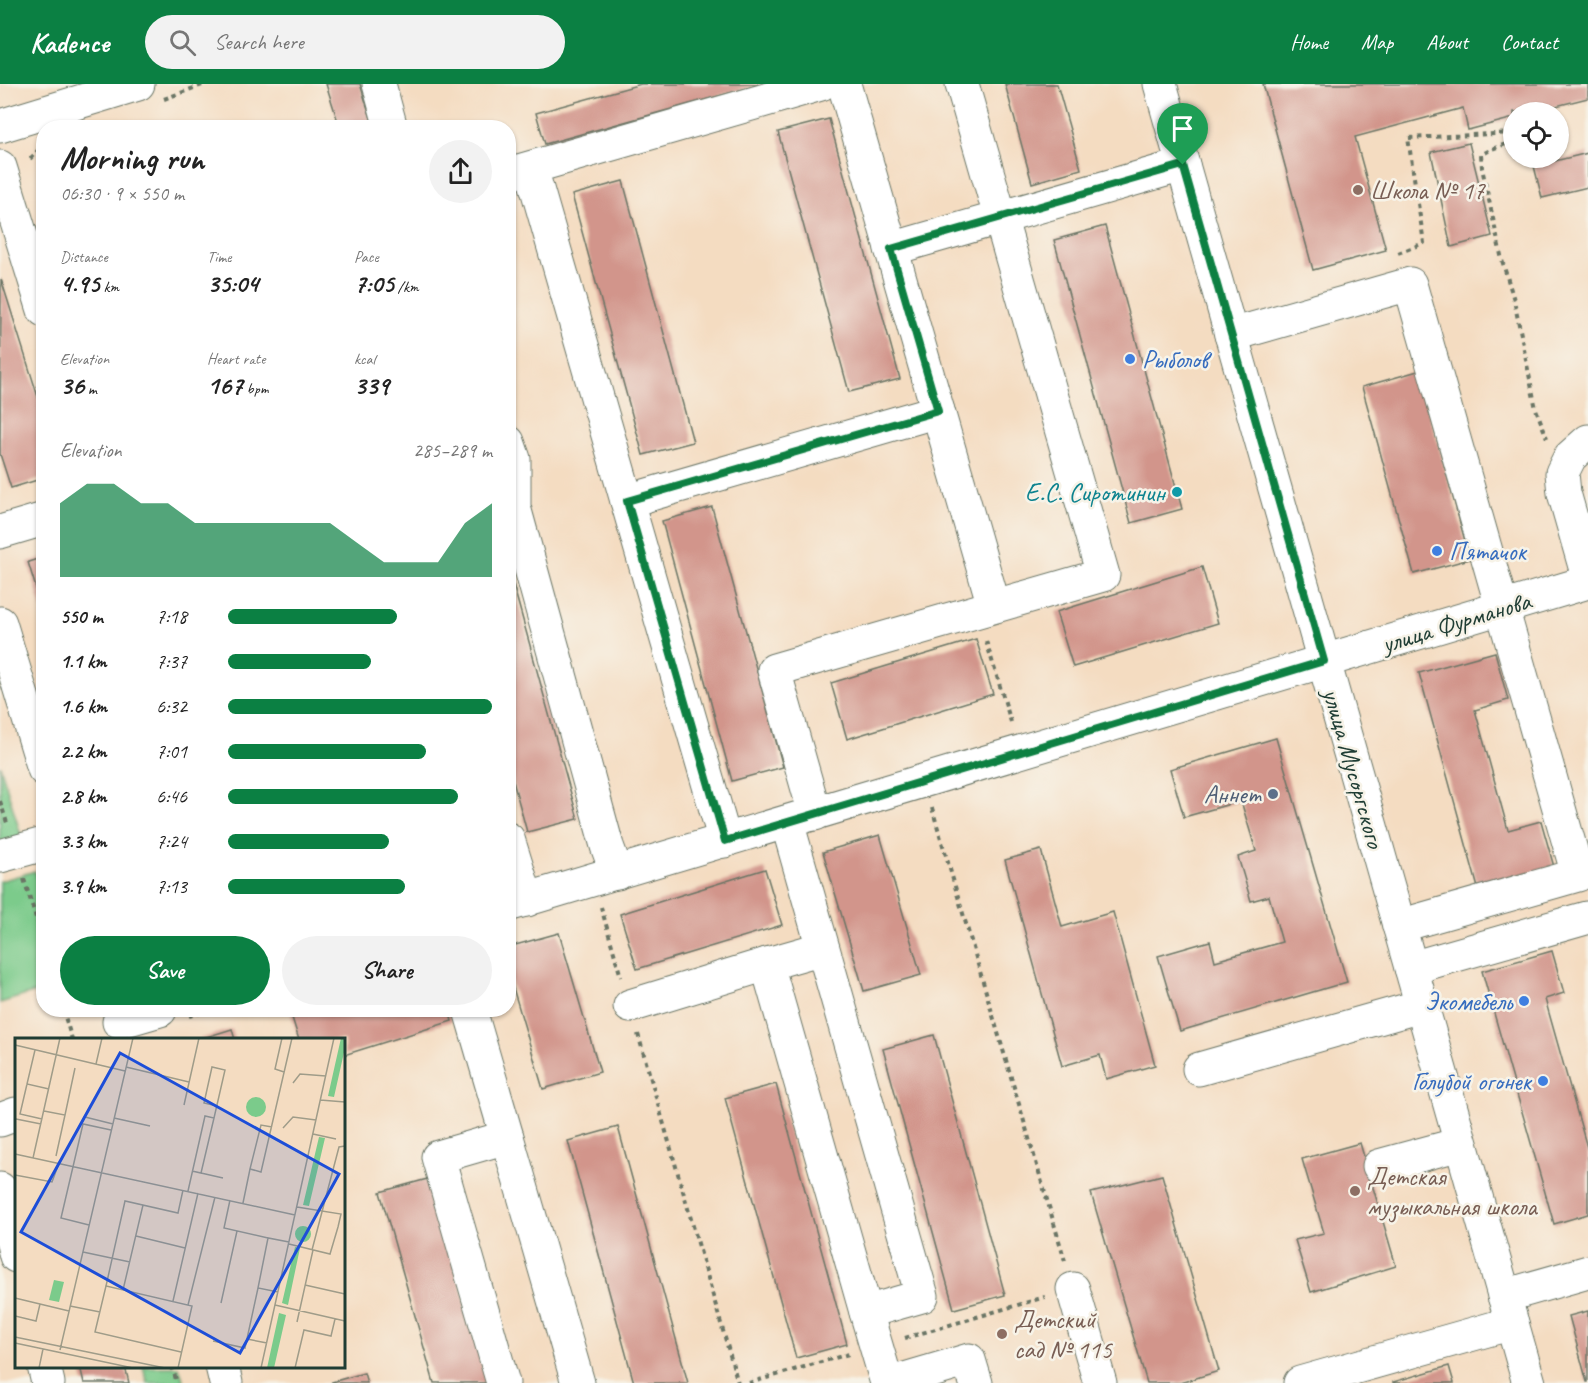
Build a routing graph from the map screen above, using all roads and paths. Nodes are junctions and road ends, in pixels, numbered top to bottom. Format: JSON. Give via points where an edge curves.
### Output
{"nodes":[{"id":1,"x":138,"y":84,"type":"edge"},
{"id":2,"x":379,"y":84,"type":"edge"},
{"id":3,"x":821,"y":84,"type":"edge"},
{"id":4,"x":844,"y":84,"type":"edge"},
{"id":5,"x":962,"y":84,"type":"edge"},
{"id":6,"x":1160,"y":84,"type":"edge"},
{"id":7,"x":390,"y":120,"type":"edge"},
{"id":8,"x":0,"y":126,"type":"edge"},
{"id":9,"x":1503,"y":134,"type":"edge"},
{"id":10,"x":1503,"y":145,"type":"edge"},
{"id":11,"x":1183,"y":165,"type":"junction"},
{"id":12,"x":520,"y":171,"type":"edge"},
{"id":13,"x":2,"y":179,"type":"edge"},
{"id":14,"x":1000,"y":218,"type":"junction"},
{"id":15,"x":891,"y":249,"type":"junction"},
{"id":16,"x":1392,"y":256,"type":"dead end"},
{"id":17,"x":36,"y":285,"type":"edge"},
{"id":18,"x":1231,"y":335,"type":"junction"},
{"id":19,"x":1536,"y":409,"type":"dead end"},
{"id":20,"x":938,"y":411,"type":"junction"},
{"id":21,"x":1588,"y":441,"type":"edge"},
{"id":22,"x":627,"y":501,"type":"junction"},
{"id":23,"x":516,"y":514,"type":"edge"},
{"id":24,"x":36,"y":521,"type":"edge"},
{"id":25,"x":0,"y":532,"type":"edge"},
{"id":26,"x":1588,"y":577,"type":"edge"},
{"id":27,"x":1588,"y":582,"type":"edge"},
{"id":28,"x":1502,"y":608,"type":"junction"},
{"id":29,"x":986,"y":609,"type":"junction"},
{"id":30,"x":0,"y":623,"type":"edge"},
{"id":31,"x":1324,"y":661,"type":"junction"},
{"id":32,"x":36,"y":742,"type":"edge"},
{"id":33,"x":1020,"y":752,"type":"junction"},
{"id":34,"x":924,"y":781,"type":"junction"},
{"id":35,"x":801,"y":818,"type":"junction"},
{"id":36,"x":725,"y":841,"type":"junction"},
{"id":37,"x":36,"y":846,"type":"edge"},
{"id":38,"x":0,"y":856,"type":"edge"},
{"id":39,"x":605,"y":877,"type":"junction"},
{"id":40,"x":518,"y":902,"type":"edge"},
{"id":41,"x":1587,"y":918,"type":"edge"},
{"id":42,"x":1399,"y":926,"type":"junction"},
{"id":43,"x":823,"y":948,"type":"junction"},
{"id":44,"x":767,"y":964,"type":"junction"},
{"id":45,"x":1411,"y":968,"type":"junction"},
{"id":46,"x":630,"y":1006,"type":"junction"},
{"id":47,"x":1421,"y":1006,"type":"junction"},
{"id":48,"x":65,"y":1017,"type":"edge"},
{"id":49,"x":140,"y":1017,"type":"edge"},
{"id":50,"x":472,"y":1017,"type":"edge"},
{"id":51,"x":119,"y":1024,"type":"edge"},
{"id":52,"x":71,"y":1038,"type":"edge"},
{"id":53,"x":1199,"y":1069,"type":"dead end"},
{"id":54,"x":15,"y":1114,"type":"edge"},
{"id":55,"x":0,"y":1120,"type":"edge"},
{"id":56,"x":507,"y":1137,"type":"junction"},
{"id":57,"x":1460,"y":1144,"type":"junction"},
{"id":58,"x":1379,"y":1166,"type":"dead end"},
{"id":59,"x":0,"y":1189,"type":"edge"},
{"id":60,"x":15,"y":1252,"type":"edge"},
{"id":61,"x":1588,"y":1272,"type":"edge"},
{"id":62,"x":1073,"y":1289,"type":"junction"},
{"id":63,"x":1508,"y":1309,"type":"junction"},
{"id":64,"x":866,"y":1312,"type":"junction"},
{"id":65,"x":876,"y":1346,"type":"junction"},
{"id":66,"x":44,"y":1368,"type":"edge"},
{"id":67,"x":173,"y":1368,"type":"edge"},
{"id":68,"x":222,"y":1368,"type":"edge"},
{"id":69,"x":48,"y":1383,"type":"edge"},
{"id":70,"x":177,"y":1383,"type":"edge"},
{"id":71,"x":226,"y":1383,"type":"edge"},
{"id":72,"x":503,"y":1383,"type":"edge"},
{"id":73,"x":578,"y":1383,"type":"edge"},
{"id":74,"x":738,"y":1383,"type":"edge"},
{"id":75,"x":749,"y":1383,"type":"edge"},
{"id":76,"x":889,"y":1383,"type":"edge"},
{"id":77,"x":976,"y":1383,"type":"edge"},
{"id":78,"x":1100,"y":1383,"type":"edge"},
{"id":79,"x":1300,"y":1383,"type":"edge"},
{"id":80,"x":1529,"y":1383,"type":"edge"}],
"edges":[{"from":1,"to":8,"type":"street"},
{"from":2,"to":7,"type":"street"},
{"from":3,"to":12,"type":"street"},
{"from":4,"to":15,"type":"street"},
{"from":5,"to":14,"type":"street"},
{"from":6,"to":11,"type":"street","name":"улица Мусоргского"},
{"from":9,"to":16,"type":"path","via":[[1408,138],[1425,243]]},
{"from":10,"to":19,"type":"path","via":[[1481,155],[1482,168]]},
{"from":11,"to":14,"type":"street"},
{"from":11,"to":18,"type":"street","name":"улица Мусоргского"},
{"from":12,"to":22,"type":"street"},
{"from":13,"to":17,"type":"street"},
{"from":14,"to":15,"type":"street"},
{"from":14,"to":29,"type":"street","via":[[1103,575]]},
{"from":15,"to":20,"type":"street"},
{"from":18,"to":28,"type":"street","via":[[1410,284]]},
{"from":18,"to":31,"type":"street","name":"улица Мусоргского"},
{"from":20,"to":22,"type":"street"},
{"from":20,"to":29,"type":"street"},
{"from":21,"to":26,"type":"street","via":[[1570,457],[1562,473]]},
{"from":22,"to":36,"type":"street"},
{"from":23,"to":39,"type":"street","via":[[608,846]]},
{"from":24,"to":25,"type":"street"},
{"from":27,"to":28,"type":"street","name":"улица Фурманова"},
{"from":28,"to":31,"type":"street","name":"улица Фурманова"},
{"from":28,"to":42,"type":"street","via":[[1578,875]]},
{"from":29,"to":33,"type":"path"},
{"from":29,"to":35,"type":"street","via":[[774,670]]},
{"from":30,"to":32,"type":"street"},
{"from":31,"to":33,"type":"street","name":"улица Фурманова"},
{"from":31,"to":42,"type":"street","name":"улица Мусоргского"},
{"from":33,"to":34,"type":"street","name":"улица Фурманова"},
{"from":34,"to":35,"type":"street","name":"улица Фурманова"},
{"from":34,"to":62,"type":"path"},
{"from":35,"to":36,"type":"street","name":"улица Фурманова"},
{"from":35,"to":43,"type":"street"},
{"from":36,"to":39,"type":"street","name":"улица Фурманова"},
{"from":37,"to":38,"type":"street"},
{"from":39,"to":40,"type":"street","name":"улица Фурманова"},
{"from":39,"to":46,"type":"path"},
{"from":41,"to":45,"type":"street"},
{"from":42,"to":45,"type":"street","name":"улица Мусоргского"},
{"from":43,"to":44,"type":"street"},
{"from":43,"to":64,"type":"street","via":[[922,1296]]},
{"from":44,"to":46,"type":"street"},
{"from":44,"to":64,"type":"street"},
{"from":45,"to":47,"type":"street","name":"улица Мусоргского"},
{"from":46,"to":74,"type":"path"},
{"from":47,"to":53,"type":"street"},
{"from":47,"to":57,"type":"street","name":"улица Мусоргского"},
{"from":48,"to":52,"type":"path"},
{"from":49,"to":51,"type":"street"},
{"from":50,"to":56,"type":"street"},
{"from":54,"to":55,"type":"street"},
{"from":56,"to":72,"type":"street","via":[[438,1157]]},
{"from":56,"to":73,"type":"street"},
{"from":57,"to":58,"type":"street"},
{"from":57,"to":63,"type":"street","name":"улица Мусоргского"},
{"from":59,"to":60,"type":"street"},
{"from":61,"to":63,"type":"street"},
{"from":62,"to":65,"type":"path"},
{"from":62,"to":78,"type":"street"},
{"from":63,"to":79,"type":"street"},
{"from":63,"to":80,"type":"street","name":"улица Мусоргского"},
{"from":64,"to":65,"type":"street"},
{"from":65,"to":75,"type":"path"},
{"from":65,"to":76,"type":"street"},
{"from":66,"to":69,"type":"street"},
{"from":67,"to":70,"type":"path"},
{"from":68,"to":71,"type":"street"},
{"from":76,"to":77,"type":"street","via":[[969,1360]]}]}
